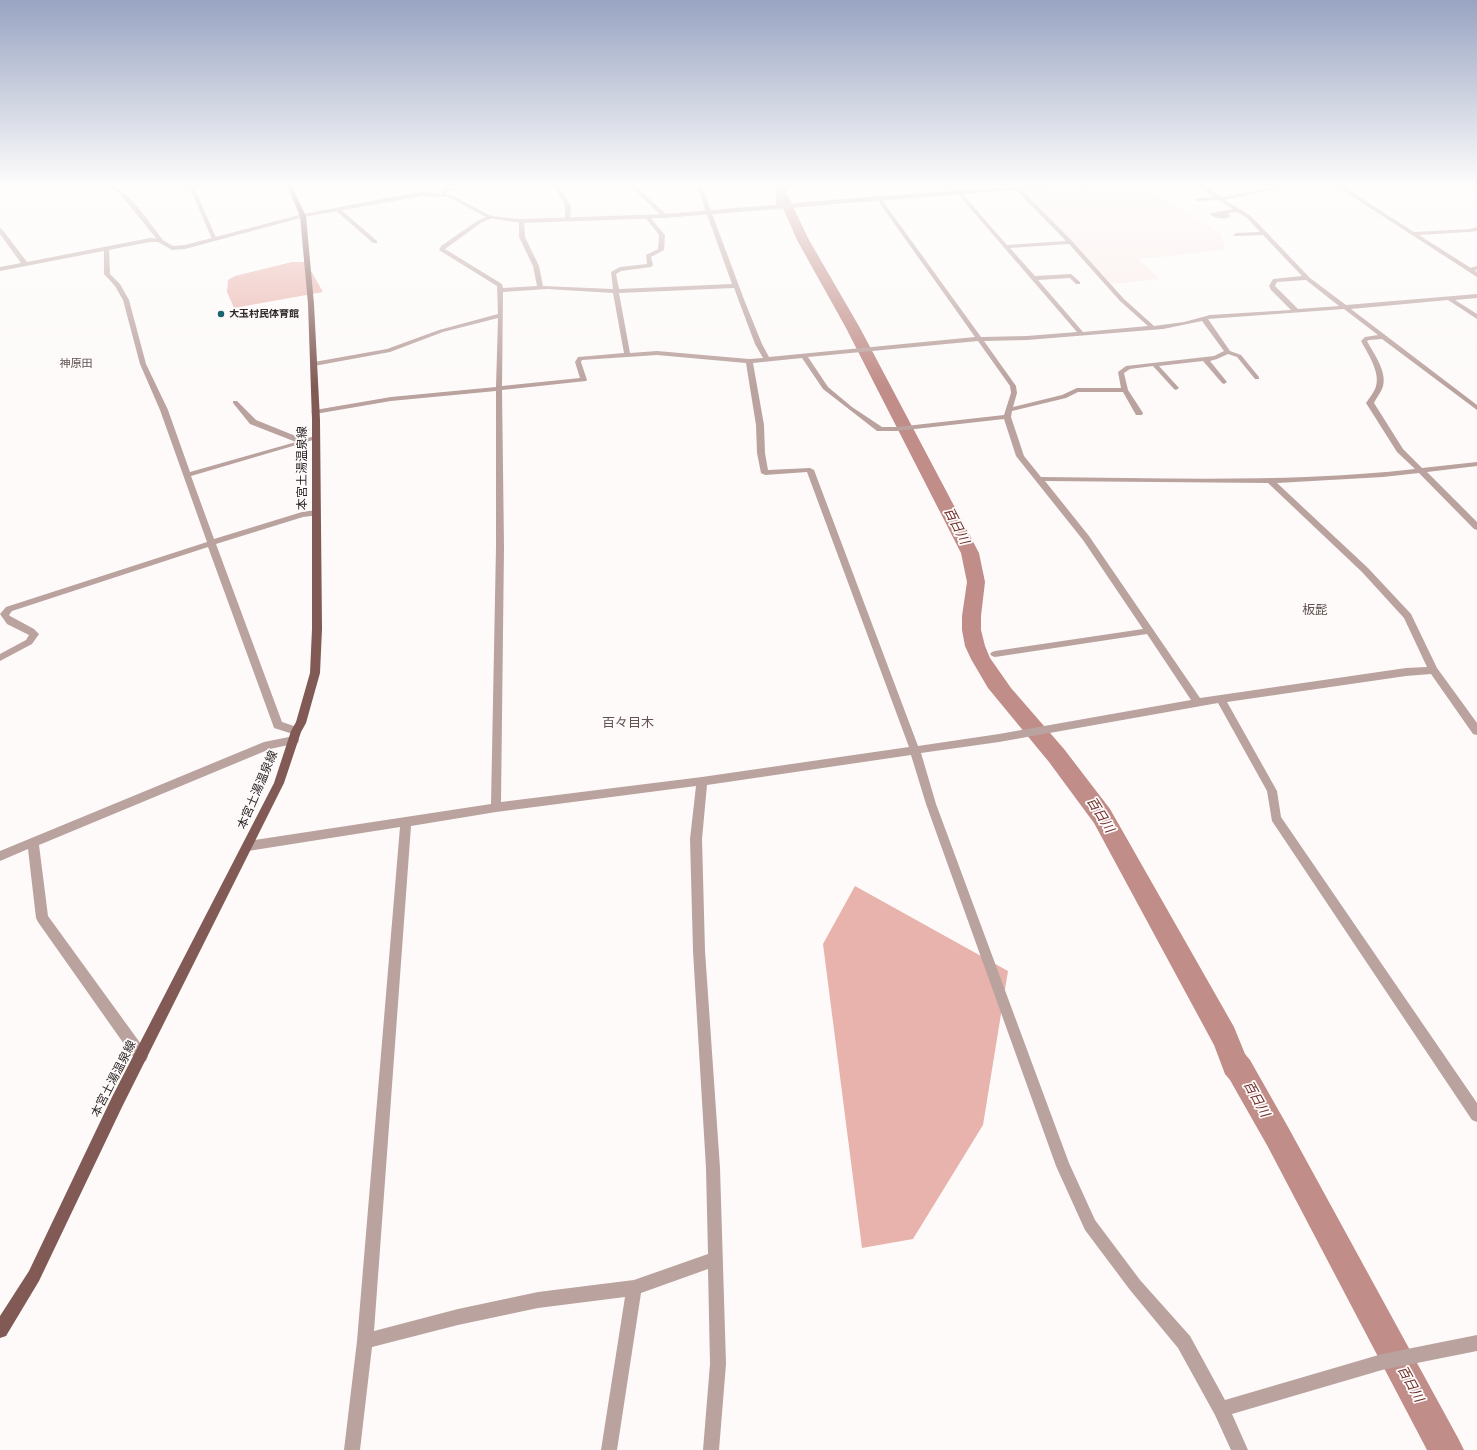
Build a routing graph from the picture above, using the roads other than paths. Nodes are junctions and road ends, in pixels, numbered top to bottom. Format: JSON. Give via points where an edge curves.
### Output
{"nodes":[{"id":1,"x":16,"y":252,"type":"edge"},
{"id":2,"x":87,"y":252,"type":"edge"},
{"id":3,"x":106,"y":252,"type":"edge"},
{"id":4,"x":306,"y":252,"type":"edge"},
{"id":5,"x":445,"y":252,"type":"edge"},
{"id":6,"x":529,"y":252,"type":"edge"},
{"id":7,"x":656,"y":252,"type":"edge"},
{"id":8,"x":723,"y":252,"type":"edge"},
{"id":9,"x":917,"y":252,"type":"edge"},
{"id":10,"x":1010,"y":252,"type":"edge"},
{"id":11,"x":1079,"y":252,"type":"edge"},
{"id":12,"x":1281,"y":252,"type":"edge"},
{"id":13,"x":1440,"y":252,"type":"edge"},
{"id":14,"x":25,"y":264,"type":"junction"},
{"id":15,"x":1477,"y":268,"type":"edge"},
{"id":16,"x":0,"y":269,"type":"edge"},
{"id":17,"x":1469,"y":270,"type":"junction"},
{"id":18,"x":1477,"y":275,"type":"edge"},
{"id":19,"x":1035,"y":278,"type":"junction"},
{"id":20,"x":1306,"y":278,"type":"junction"},
{"id":21,"x":1078,"y":283,"type":"dead end"},
{"id":22,"x":736,"y":286,"type":"junction"},
{"id":23,"x":540,"y":288,"type":"junction"},
{"id":24,"x":501,"y":290,"type":"junction"},
{"id":25,"x":616,"y":291,"type":"junction"},
{"id":26,"x":1477,"y":296,"type":"edge"},
{"id":27,"x":1450,"y":298,"type":"junction"},
{"id":28,"x":1345,"y":308,"type":"junction"},
{"id":29,"x":1297,"y":312,"type":"junction"},
{"id":30,"x":501,"y":315,"type":"junction"},
{"id":31,"x":1477,"y":317,"type":"edge"},
{"id":32,"x":1204,"y":319,"type":"junction"},
{"id":33,"x":1152,"y":327,"type":"junction"},
{"id":34,"x":1082,"y":334,"type":"junction"},
{"id":35,"x":1383,"y":337,"type":"junction"},
{"id":36,"x":979,"y":339,"type":"junction"},
{"id":37,"x":1228,"y":352,"type":"junction"},
{"id":38,"x":627,"y":354,"type":"junction"},
{"id":39,"x":804,"y":356,"type":"junction"},
{"id":40,"x":766,"y":358,"type":"junction"},
{"id":41,"x":1205,"y":359,"type":"junction"},
{"id":42,"x":749,"y":361,"type":"junction"},
{"id":43,"x":314,"y":364,"type":"junction"},
{"id":44,"x":1154,"y":364,"type":"junction"},
{"id":45,"x":1257,"y":378,"type":"dead end"},
{"id":46,"x":1224,"y":382,"type":"dead end"},
{"id":47,"x":499,"y":388,"type":"junction"},
{"id":48,"x":1176,"y":388,"type":"dead end"},
{"id":49,"x":1125,"y":390,"type":"junction"},
{"id":50,"x":235,"y":402,"type":"dead end"},
{"id":51,"x":1477,"y":408,"type":"edge"},
{"id":52,"x":315,"y":412,"type":"junction"},
{"id":53,"x":1139,"y":413,"type":"dead end"},
{"id":54,"x":1008,"y":414,"type":"junction"},
{"id":55,"x":316,"y":438,"type":"junction"},
{"id":56,"x":301,"y":441,"type":"junction"},
{"id":57,"x":1477,"y":464,"type":"edge"},
{"id":58,"x":1419,"y":470,"type":"junction"},
{"id":59,"x":187,"y":475,"type":"junction"},
{"id":60,"x":1040,"y":479,"type":"junction"},
{"id":61,"x":1270,"y":481,"type":"junction"},
{"id":62,"x":316,"y":513,"type":"junction"},
{"id":63,"x":1477,"y":527,"type":"edge"},
{"id":64,"x":211,"y":543,"type":"junction"},
{"id":65,"x":1148,"y":631,"type":"junction"},
{"id":66,"x":995,"y":654,"type":"dead end"},
{"id":67,"x":0,"y":658,"type":"edge"},
{"id":68,"x":1432,"y":670,"type":"junction"},
{"id":69,"x":1221,"y":700,"type":"junction"},
{"id":70,"x":1198,"y":702,"type":"junction"},
{"id":71,"x":1477,"y":731,"type":"edge"},
{"id":72,"x":295,"y":736,"type":"junction"},
{"id":73,"x":914,"y":750,"type":"junction"},
{"id":74,"x":702,"y":781,"type":"junction"},
{"id":75,"x":496,"y":807,"type":"junction"},
{"id":76,"x":406,"y":823,"type":"junction"},
{"id":77,"x":33,"y":843,"type":"junction"},
{"id":78,"x":248,"y":846,"type":"junction"},
{"id":79,"x":0,"y":856,"type":"edge"},
{"id":80,"x":141,"y":1056,"type":"junction"},
{"id":81,"x":1477,"y":1115,"type":"edge"},
{"id":82,"x":715,"y":1259,"type":"junction"},
{"id":83,"x":634,"y":1288,"type":"junction"},
{"id":84,"x":0,"y":1330,"type":"edge"},
{"id":85,"x":365,"y":1341,"type":"junction"},
{"id":86,"x":1477,"y":1343,"type":"edge"},
{"id":87,"x":1221,"y":1409,"type":"junction"},
{"id":88,"x":352,"y":1450,"type":"edge"},
{"id":89,"x":609,"y":1450,"type":"edge"},
{"id":90,"x":711,"y":1450,"type":"edge"},
{"id":91,"x":1240,"y":1450,"type":"edge"}],
"edges":[{"from":1,"to":14,"type":"street"},
{"from":2,"to":14,"type":"street"},
{"from":3,"to":59,"type":"street","via":[[107,274],[126,300],[143,364],[164,410]]},
{"from":4,"to":43,"type":"main road","name":"本宮土湯温泉線"},
{"from":5,"to":24,"type":"street","via":[[500,285]]},
{"from":6,"to":23,"type":"street","via":[[536,266]]},
{"from":7,"to":25,"type":"street","via":[[648,256],[648,267],[620,269],[613,273]]},
{"from":8,"to":22,"type":"street"},
{"from":9,"to":36,"type":"street"},
{"from":10,"to":19,"type":"street"},
{"from":11,"to":33,"type":"street","via":[[1122,300]]},
{"from":12,"to":20,"type":"street"},
{"from":13,"to":17,"type":"street"},
{"from":14,"to":16,"type":"street"},
{"from":15,"to":17,"type":"street"},
{"from":17,"to":18,"type":"street"},
{"from":19,"to":21,"type":"street","via":[[1071,276]]},
{"from":19,"to":34,"type":"street"},
{"from":20,"to":28,"type":"street"},
{"from":20,"to":29,"type":"street","via":[[1275,280],[1272,286]]},
{"from":22,"to":25,"type":"street"},
{"from":22,"to":40,"type":"street"},
{"from":23,"to":24,"type":"street"},
{"from":23,"to":25,"type":"street"},
{"from":24,"to":30,"type":"street"},
{"from":25,"to":38,"type":"street"},
{"from":26,"to":27,"type":"street"},
{"from":27,"to":28,"type":"street"},
{"from":27,"to":31,"type":"street"},
{"from":28,"to":29,"type":"street"},
{"from":28,"to":35,"type":"street"},
{"from":29,"to":32,"type":"street"},
{"from":30,"to":43,"type":"street","via":[[441,331],[388,351]]},
{"from":30,"to":47,"type":"street"},
{"from":32,"to":33,"type":"street"},
{"from":32,"to":37,"type":"street"},
{"from":33,"to":34,"type":"street"},
{"from":34,"to":36,"type":"street"},
{"from":35,"to":51,"type":"street"},
{"from":35,"to":58,"type":"street","via":[[1367,338],[1364,341],[1377,366],[1380,382],[1379,390],[1370,402],[1378,419],[1400,450]]},
{"from":36,"to":39,"type":"street"},
{"from":36,"to":54,"type":"street","via":[[1013,386],[1014,393]]},
{"from":37,"to":41,"type":"street","via":[[1220,357]]},
{"from":37,"to":45,"type":"street","via":[[1239,356]]},
{"from":38,"to":42,"type":"street","via":[[681,354],[718,360]]},
{"from":38,"to":47,"type":"street","via":[[580,358],[578,362],[584,380]]},
{"from":39,"to":40,"type":"street"},
{"from":39,"to":54,"type":"street","via":[[825,388],[880,429],[909,428]]},
{"from":40,"to":42,"type":"street"},
{"from":41,"to":44,"type":"street"},
{"from":41,"to":46,"type":"street"},
{"from":42,"to":73,"type":"street","via":[[765,473],[810,470]]},
{"from":43,"to":52,"type":"main road","name":"本宮土湯温泉線"},
{"from":44,"to":48,"type":"street"},
{"from":44,"to":49,"type":"street","via":[[1128,366],[1123,369],[1121,374]]},
{"from":47,"to":52,"type":"street","via":[[391,399]]},
{"from":47,"to":75,"type":"street","via":[[501,478]]},
{"from":49,"to":53,"type":"street"},
{"from":49,"to":54,"type":"street","via":[[1077,390],[1064,397]]},
{"from":50,"to":56,"type":"street","via":[[253,422]]},
{"from":52,"to":55,"type":"main road","name":"本宮土湯温泉線"},
{"from":54,"to":60,"type":"street","via":[[1020,456]]},
{"from":55,"to":56,"type":"street"},
{"from":55,"to":62,"type":"main road","name":"本宮土湯温泉線"},
{"from":56,"to":59,"type":"street"},
{"from":57,"to":58,"type":"street"},
{"from":58,"to":61,"type":"street","via":[[1384,475]]},
{"from":58,"to":63,"type":"street"},
{"from":59,"to":64,"type":"street"},
{"from":60,"to":61,"type":"street"},
{"from":60,"to":65,"type":"street","via":[[1086,538]]},
{"from":61,"to":68,"type":"street","via":[[1365,570],[1408,616]]},
{"from":62,"to":64,"type":"street"},
{"from":62,"to":72,"type":"main road","name":"本宮土湯温泉線","via":[[315,673]]},
{"from":64,"to":67,"type":"street","via":[[9,609],[4,615],[8,621],[28,628],[34,634],[29,642]]},
{"from":64,"to":72,"type":"street","via":[[278,725]]},
{"from":65,"to":66,"type":"street"},
{"from":65,"to":70,"type":"street"},
{"from":68,"to":69,"type":"street"},
{"from":68,"to":71,"type":"street"},
{"from":69,"to":70,"type":"street"},
{"from":69,"to":81,"type":"street","via":[[1272,791],[1276,818]]},
{"from":70,"to":73,"type":"street","via":[[1048,730]]},
{"from":72,"to":77,"type":"street"},
{"from":72,"to":78,"type":"main road","name":"本宮土湯温泉線","via":[[278,783]]},
{"from":73,"to":74,"type":"street"},
{"from":73,"to":87,"type":"street","via":[[972,918],[1066,1173],[1090,1225],[1135,1285],[1184,1342]]},
{"from":74,"to":75,"type":"street"},
{"from":74,"to":82,"type":"street","via":[[696,839]]},
{"from":75,"to":76,"type":"street"},
{"from":76,"to":78,"type":"street"},
{"from":76,"to":85,"type":"street"},
{"from":77,"to":79,"type":"street"},
{"from":77,"to":80,"type":"street","via":[[42,918]]},
{"from":78,"to":80,"type":"main road","name":"本宮土湯温泉線"},
{"from":80,"to":84,"type":"main road","name":"本宮土湯温泉線","via":[[34,1276]]},
{"from":82,"to":83,"type":"street"},
{"from":82,"to":90,"type":"street","via":[[718,1364]]},
{"from":83,"to":85,"type":"street","via":[[538,1300]]},
{"from":83,"to":89,"type":"street"},
{"from":85,"to":88,"type":"street"},
{"from":86,"to":87,"type":"street","via":[[1382,1362]]},
{"from":87,"to":91,"type":"street"}]}
